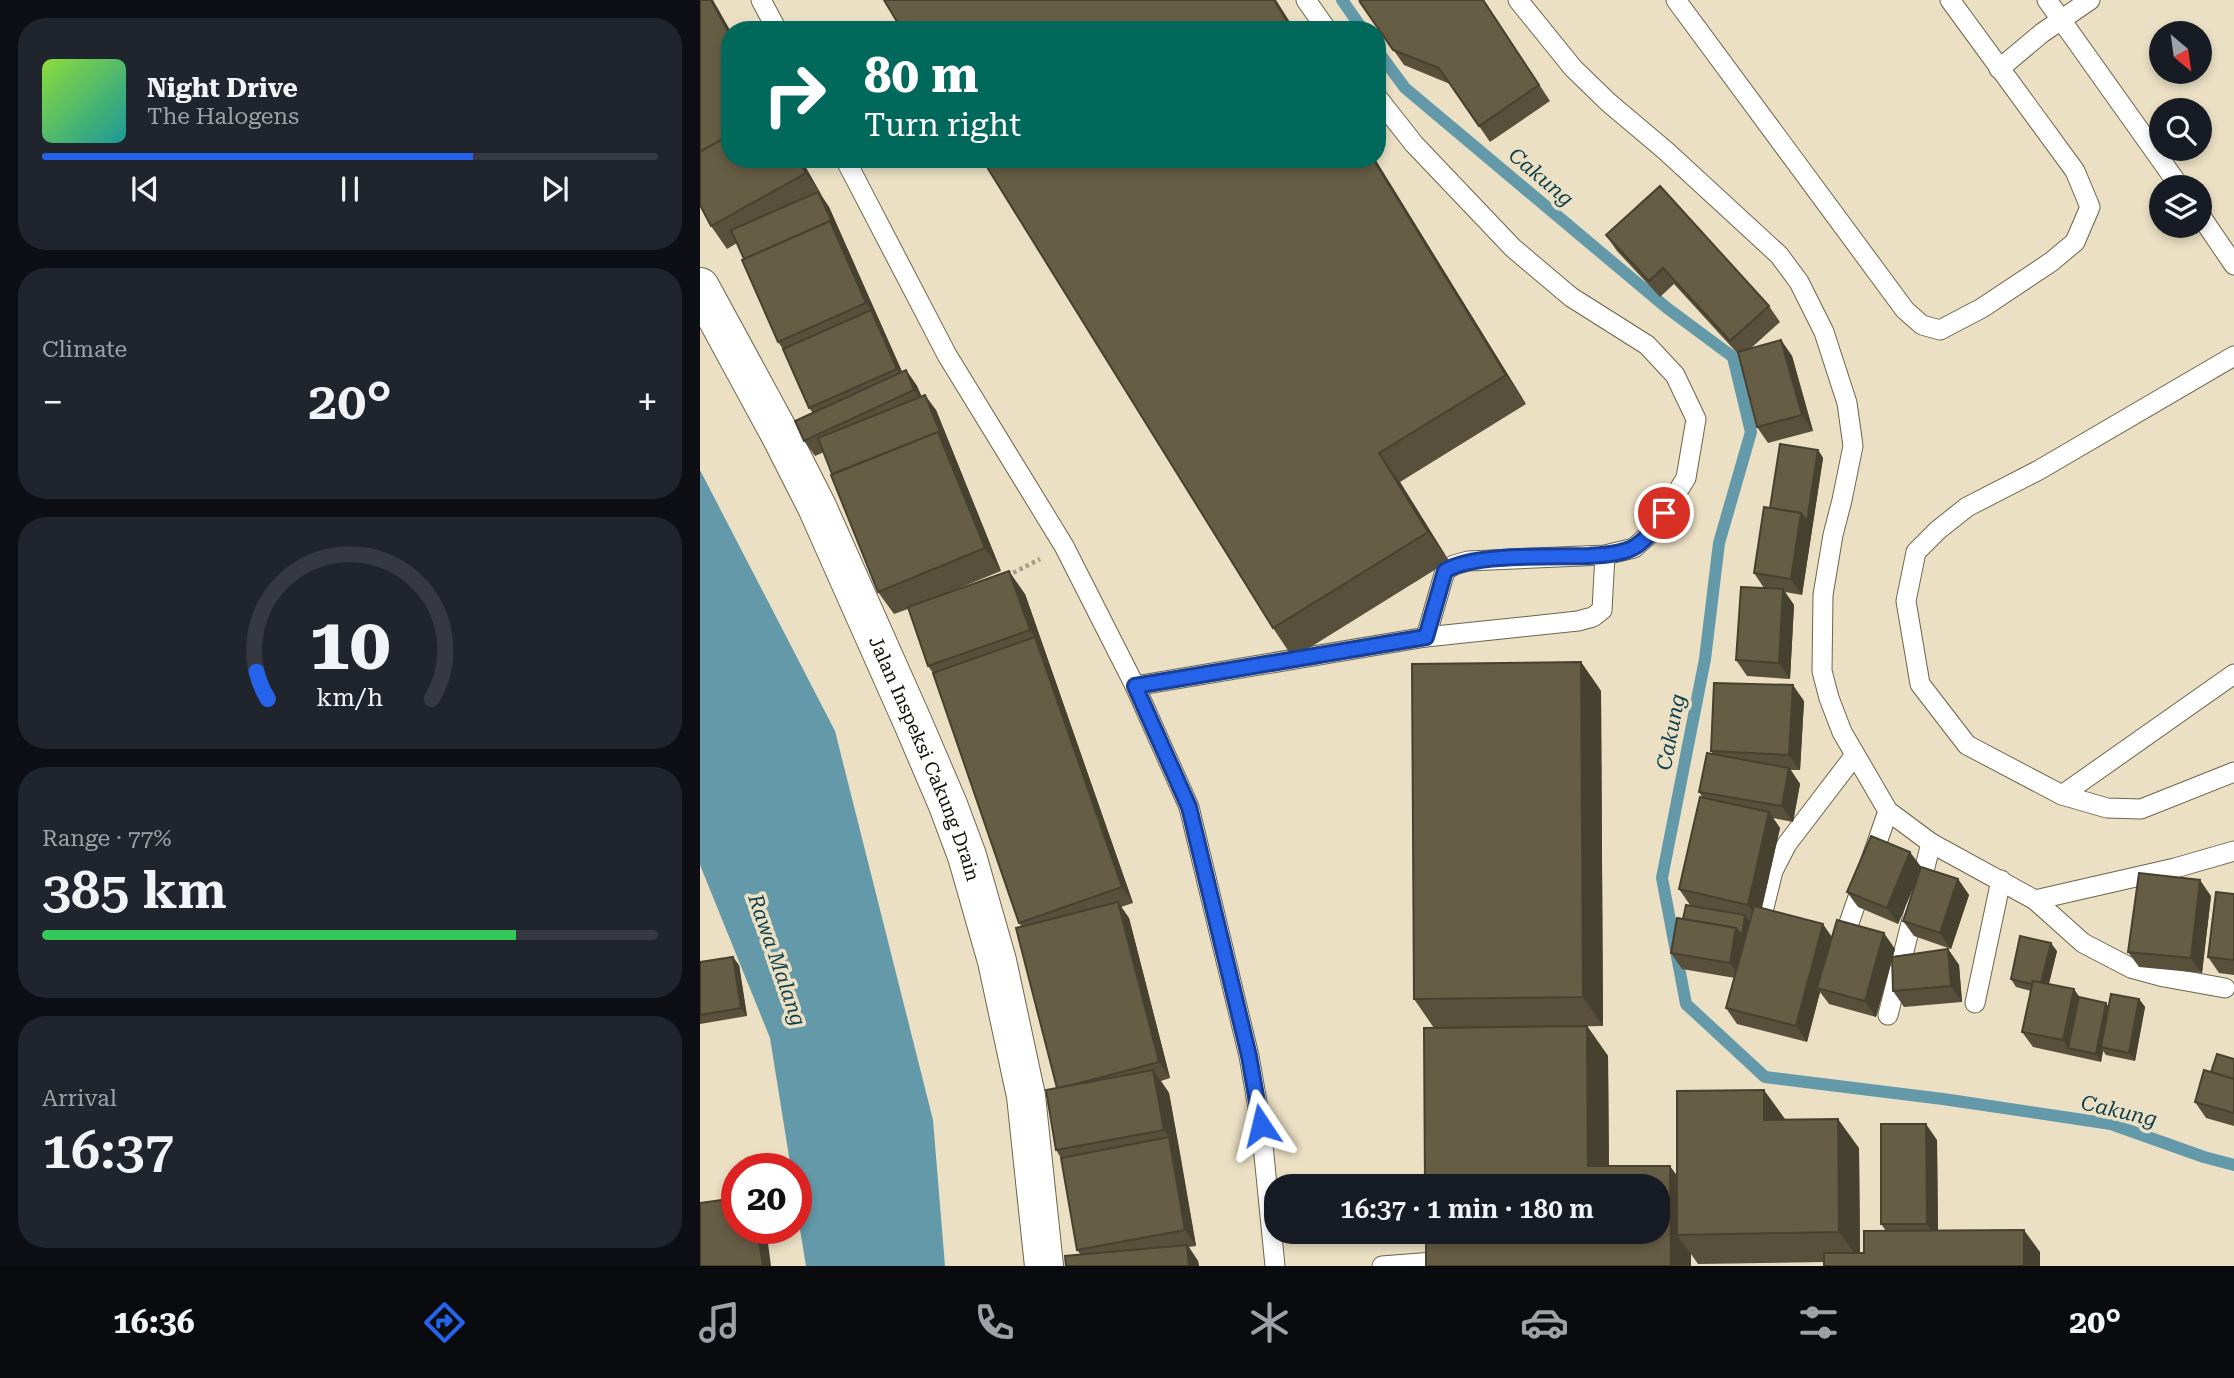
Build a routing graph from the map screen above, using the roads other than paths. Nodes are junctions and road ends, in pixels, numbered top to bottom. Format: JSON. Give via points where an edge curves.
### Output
{"nodes":[{"id":1,"x":761,"y":0,"type":"edge"},
{"id":2,"x":1306,"y":0,"type":"edge"},
{"id":3,"x":1518,"y":0,"type":"edge"},
{"id":4,"x":1676,"y":0,"type":"edge"},
{"id":5,"x":1950,"y":0,"type":"edge"},
{"id":6,"x":2047,"y":0,"type":"edge"},
{"id":7,"x":2090,"y":0,"type":"edge"},
{"id":8,"x":2062,"y":19,"type":"junction"},
{"id":9,"x":772,"y":21,"type":"edge"},
{"id":10,"x":1321,"y":21,"type":"edge"},
{"id":11,"x":1999,"y":69,"type":"junction"},
{"id":12,"x":1386,"y":108,"type":"edge"},
{"id":13,"x":850,"y":168,"type":"edge"},
{"id":14,"x":2172,"y":175,"type":"edge"},
{"id":15,"x":2212,"y":233,"type":"edge"},
{"id":16,"x":2234,"y":265,"type":"edge"},
{"id":17,"x":700,"y":287,"type":"edge"},
{"id":18,"x":2234,"y":356,"type":"edge"},
{"id":19,"x":1605,"y":555,"type":"junction"},
{"id":20,"x":1426,"y":637,"type":"junction"},
{"id":21,"x":2234,"y":674,"type":"edge"},
{"id":22,"x":1135,"y":686,"type":"junction"},
{"id":23,"x":1854,"y":755,"type":"junction"},
{"id":24,"x":2234,"y":772,"type":"edge"},
{"id":25,"x":2062,"y":795,"type":"junction"},
{"id":26,"x":1888,"y":811,"type":"junction"},
{"id":27,"x":1931,"y":843,"type":"junction"},
{"id":28,"x":2234,"y":851,"type":"edge"},
{"id":29,"x":2001,"y":880,"type":"junction"},
{"id":30,"x":2035,"y":900,"type":"junction"},
{"id":31,"x":1753,"y":953,"type":"edge"},
{"id":32,"x":1835,"y":964,"type":"edge"},
{"id":33,"x":2225,"y":988,"type":"dead end"},
{"id":34,"x":1975,"y":1003,"type":"dead end"},
{"id":35,"x":1888,"y":1015,"type":"dead end"},
{"id":36,"x":1446,"y":1261,"type":"edge"},
{"id":37,"x":1044,"y":1266,"type":"edge"},
{"id":38,"x":1275,"y":1266,"type":"edge"},
{"id":39,"x":1382,"y":1266,"type":"edge"}],
"edges":[{"from":1,"to":9,"type":"lane"},
{"from":2,"to":10,"type":"lane"},
{"from":3,"to":23,"type":"lane","via":[[1573,68],[1779,255],[1799,282],[1824,332],[1847,402],[1853,446],[1823,596],[1822,671]]},
{"from":4,"to":11,"type":"lane","via":[[1905,310],[1922,325],[1940,330],[2051,262],[2075,242],[2090,207],[2075,171]]},
{"from":5,"to":11,"type":"lane"},
{"from":6,"to":8,"type":"lane"},
{"from":7,"to":8,"type":"lane"},
{"from":8,"to":11,"type":"lane"},
{"from":8,"to":14,"type":"lane"},
{"from":12,"to":19,"type":"lane","via":[[1513,248],[1571,297],[1647,345],[1675,375],[1696,419],[1686,478],[1653,531],[1634,548]]},
{"from":13,"to":22,"type":"lane","via":[[947,355],[1064,546]]},
{"from":15,"to":16,"type":"lane"},
{"from":17,"to":37,"type":"street","name":"Jalan Inspeksi Cakung Drain","via":[[817,507],[967,856],[997,961],[1026,1096]]},
{"from":18,"to":25,"type":"lane","via":[[1967,508],[1916,552],[1906,601],[1920,684],[1966,745]]},
{"from":19,"to":20,"type":"lane","via":[[1489,559],[1454,565],[1445,571]]},
{"from":19,"to":20,"type":"lane","via":[[1602,610],[1593,617]]},
{"from":20,"to":22,"type":"lane"},
{"from":21,"to":25,"type":"lane"},
{"from":22,"to":38,"type":"lane","via":[[1189,807],[1249,1056]]},
{"from":23,"to":26,"type":"lane"},
{"from":23,"to":31,"type":"lane","via":[[1787,844],[1773,871]]},
{"from":24,"to":25,"type":"lane","via":[[2141,809],[2107,807]]},
{"from":26,"to":27,"type":"lane"},
{"from":26,"to":32,"type":"lane"},
{"from":27,"to":29,"type":"lane"},
{"from":27,"to":35,"type":"lane"},
{"from":28,"to":30,"type":"lane"},
{"from":29,"to":30,"type":"lane"},
{"from":29,"to":34,"type":"lane"},
{"from":30,"to":33,"type":"lane","via":[[2083,943],[2131,968]]},
{"from":36,"to":39,"type":"lane"}]}
